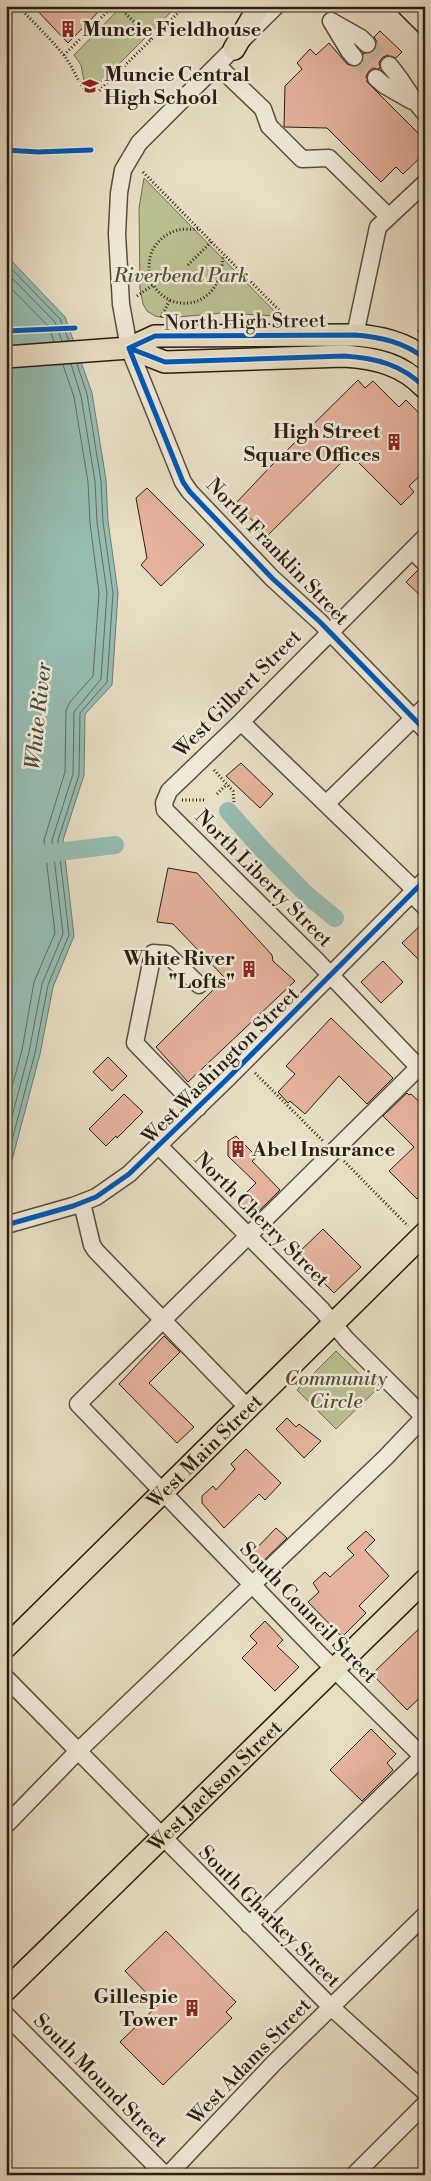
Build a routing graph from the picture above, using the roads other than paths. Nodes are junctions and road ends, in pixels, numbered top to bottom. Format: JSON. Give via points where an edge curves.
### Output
{"nodes":[{"id":1,"x":259,"y":6,"type":"edge"},
{"id":2,"x":276,"y":6,"type":"edge"},
{"id":3,"x":408,"y":6,"type":"edge"},
{"id":4,"x":425,"y":23,"type":"edge"},
{"id":5,"x":367,"y":44,"type":"tunnel mouth"},
{"id":6,"x":234,"y":49,"type":"junction"},
{"id":7,"x":354,"y":57,"type":"tunnel mouth"},
{"id":8,"x":217,"y":65,"type":"junction"},
{"id":9,"x":389,"y":65,"type":"tunnel mouth"},
{"id":10,"x":376,"y":78,"type":"tunnel mouth"},
{"id":11,"x":419,"y":107,"type":"edge"},
{"id":12,"x":425,"y":183,"type":"edge"},
{"id":13,"x":389,"y":217,"type":"junction"},
{"id":14,"x":355,"y":335,"type":"junction"},
{"id":15,"x":129,"y":348,"type":"junction"},
{"id":16,"x":6,"y":357,"type":"edge"},
{"id":17,"x":425,"y":359,"type":"edge"},
{"id":18,"x":425,"y":388,"type":"edge"},
{"id":19,"x":425,"y":537,"type":"edge"},
{"id":20,"x":412,"y":550,"type":"junction"},
{"id":21,"x":425,"y":563,"type":"edge"},
{"id":22,"x":328,"y":632,"type":"junction"},
{"id":23,"x":419,"y":713,"type":"edge"},
{"id":24,"x":241,"y":722,"type":"junction"},
{"id":25,"x":425,"y":730,"type":"edge"},
{"id":26,"x":172,"y":798,"type":"joint"},
{"id":27,"x":326,"y":804,"type":"junction"},
{"id":28,"x":417,"y":888,"type":"edge"},
{"id":29,"x":425,"y":907,"type":"edge"},
{"id":30,"x":330,"y":975,"type":"junction"},
{"id":31,"x":199,"y":985,"type":"dead end"},
{"id":32,"x":422,"y":1067,"type":"edge"},
{"id":33,"x":198,"y":1108,"type":"junction"},
{"id":34,"x":159,"y":1146,"type":"junction"},
{"id":35,"x":78,"y":1205,"type":"junction"},
{"id":36,"x":6,"y":1225,"type":"edge"},
{"id":37,"x":248,"y":1236,"type":"junction"},
{"id":38,"x":423,"y":1238,"type":"edge"},
{"id":39,"x":162,"y":1320,"type":"junction"},
{"id":40,"x":334,"y":1323,"type":"junction"},
{"id":41,"x":248,"y":1408,"type":"junction"},
{"id":42,"x":424,"y":1417,"type":"edge"},
{"id":43,"x":165,"y":1493,"type":"junction"},
{"id":44,"x":252,"y":1584,"type":"junction"},
{"id":45,"x":423,"y":1587,"type":"edge"},
{"id":46,"x":6,"y":1647,"type":"edge"},
{"id":47,"x":335,"y":1670,"type":"junction"},
{"id":48,"x":6,"y":1678,"type":"edge"},
{"id":49,"x":78,"y":1752,"type":"junction"},
{"id":50,"x":424,"y":1757,"type":"edge"},
{"id":51,"x":6,"y":1825,"type":"edge"},
{"id":52,"x":162,"y":1837,"type":"junction"},
{"id":53,"x":425,"y":1915,"type":"edge"},
{"id":54,"x":249,"y":1926,"type":"junction"},
{"id":55,"x":6,"y":1990,"type":"edge"},
{"id":56,"x":331,"y":2007,"type":"junction"},
{"id":57,"x":6,"y":2015,"type":"edge"},
{"id":58,"x":425,"y":2092,"type":"edge"},
{"id":59,"x":425,"y":2104,"type":"edge"},
{"id":60,"x":167,"y":2175,"type":"edge"},
{"id":61,"x":354,"y":2175,"type":"edge"}],
"edges":[{"from":1,"to":6,"type":"main road"},
{"from":2,"to":6,"type":"street","name":"North Franklin Street"},
{"from":3,"to":4,"type":"main road"},
{"from":5,"to":7,"type":"street","via":[[331,21]]},
{"from":6,"to":8,"type":"street","name":"North Franklin Street"},
{"from":8,"to":13,"type":"street","via":[[263,109],[269,126],[302,159],[329,158]]},
{"from":8,"to":15,"type":"street","name":"North Franklin Street","via":[[139,143],[123,170],[117,234],[121,304]]},
{"from":9,"to":11,"type":"street"},
{"from":10,"to":11,"type":"street"},
{"from":12,"to":13,"type":"street"},
{"from":13,"to":14,"type":"street","via":[[378,227]]},
{"from":14,"to":15,"type":"main road","name":"North High Street","via":[[155,336]]},
{"from":14,"to":17,"type":"main road","name":"North High Street","via":[[396,342]]},
{"from":15,"to":16,"type":"main road","name":"North High Street"},
{"from":15,"to":18,"type":"main road","name":"North High Street","via":[[165,362],[368,358],[389,363]]},
{"from":15,"to":22,"type":"street","name":"North Franklin Street","via":[[182,482]]},
{"from":19,"to":20,"type":"street","name":"West Gilbert Street"},
{"from":20,"to":21,"type":"street"},
{"from":20,"to":22,"type":"street","name":"West Gilbert Street"},
{"from":22,"to":23,"type":"street","name":"North Franklin Street"},
{"from":22,"to":24,"type":"street","name":"West Gilbert Street"},
{"from":23,"to":25,"type":"street","name":"North Franklin Street"},
{"from":23,"to":27,"type":"street"},
{"from":24,"to":26,"type":"street","name":"West Gilbert Street"},
{"from":24,"to":27,"type":"street"},
{"from":26,"to":30,"type":"street","name":"North Liberty Street","via":[[164,803],[165,810]]},
{"from":27,"to":28,"type":"street"},
{"from":28,"to":29,"type":"street"},
{"from":28,"to":30,"type":"street","name":"West Washington Street"},
{"from":30,"to":32,"type":"street","name":"North Liberty Street"},
{"from":30,"to":33,"type":"street","name":"West Washington Street"},
{"from":31,"to":33,"type":"street","via":[[167,954],[153,953],[136,1043]]},
{"from":32,"to":37,"type":"street"},
{"from":33,"to":34,"type":"street","name":"West Washington Street"},
{"from":34,"to":35,"type":"street","name":"West Washington Street","via":[[130,1174]]},
{"from":34,"to":37,"type":"street","name":"North Cherry Street"},
{"from":35,"to":36,"type":"street","name":"West Washington Street"},
{"from":35,"to":39,"type":"street","via":[[96,1251]]},
{"from":37,"to":39,"type":"street"},
{"from":37,"to":40,"type":"street","name":"North Cherry Street"},
{"from":38,"to":40,"type":"main road","name":"West Main Street"},
{"from":39,"to":41,"type":"street"},
{"from":39,"to":43,"type":"street","name":"South Council Street","via":[[78,1404]]},
{"from":40,"to":41,"type":"main road","name":"West Main Street"},
{"from":40,"to":42,"type":"street","name":"North Cherry Street"},
{"from":41,"to":43,"type":"main road","name":"West Main Street"},
{"from":42,"to":44,"type":"street"},
{"from":43,"to":44,"type":"street","name":"South Council Street"},
{"from":43,"to":46,"type":"main road","name":"West Main Street"},
{"from":44,"to":47,"type":"street","name":"South Council Street"},
{"from":44,"to":49,"type":"street"},
{"from":45,"to":47,"type":"main road","name":"West Jackson Street"},
{"from":47,"to":50,"type":"street","name":"South Council Street"},
{"from":47,"to":52,"type":"main road","name":"West Jackson Street"},
{"from":48,"to":49,"type":"street","name":"South Gharkey Street"},
{"from":49,"to":51,"type":"street"},
{"from":49,"to":52,"type":"street","name":"South Gharkey Street"},
{"from":50,"to":54,"type":"street"},
{"from":52,"to":54,"type":"street","name":"South Gharkey Street"},
{"from":52,"to":55,"type":"main road","name":"West Jackson Street"},
{"from":53,"to":56,"type":"street","name":"West Adams Street"},
{"from":54,"to":56,"type":"street","name":"South Gharkey Street"},
{"from":56,"to":58,"type":"street","name":"South Gharkey Street"},
{"from":56,"to":60,"type":"street","name":"West Adams Street"},
{"from":57,"to":60,"type":"street","name":"South Mound Street"},
{"from":59,"to":61,"type":"street"}]}
